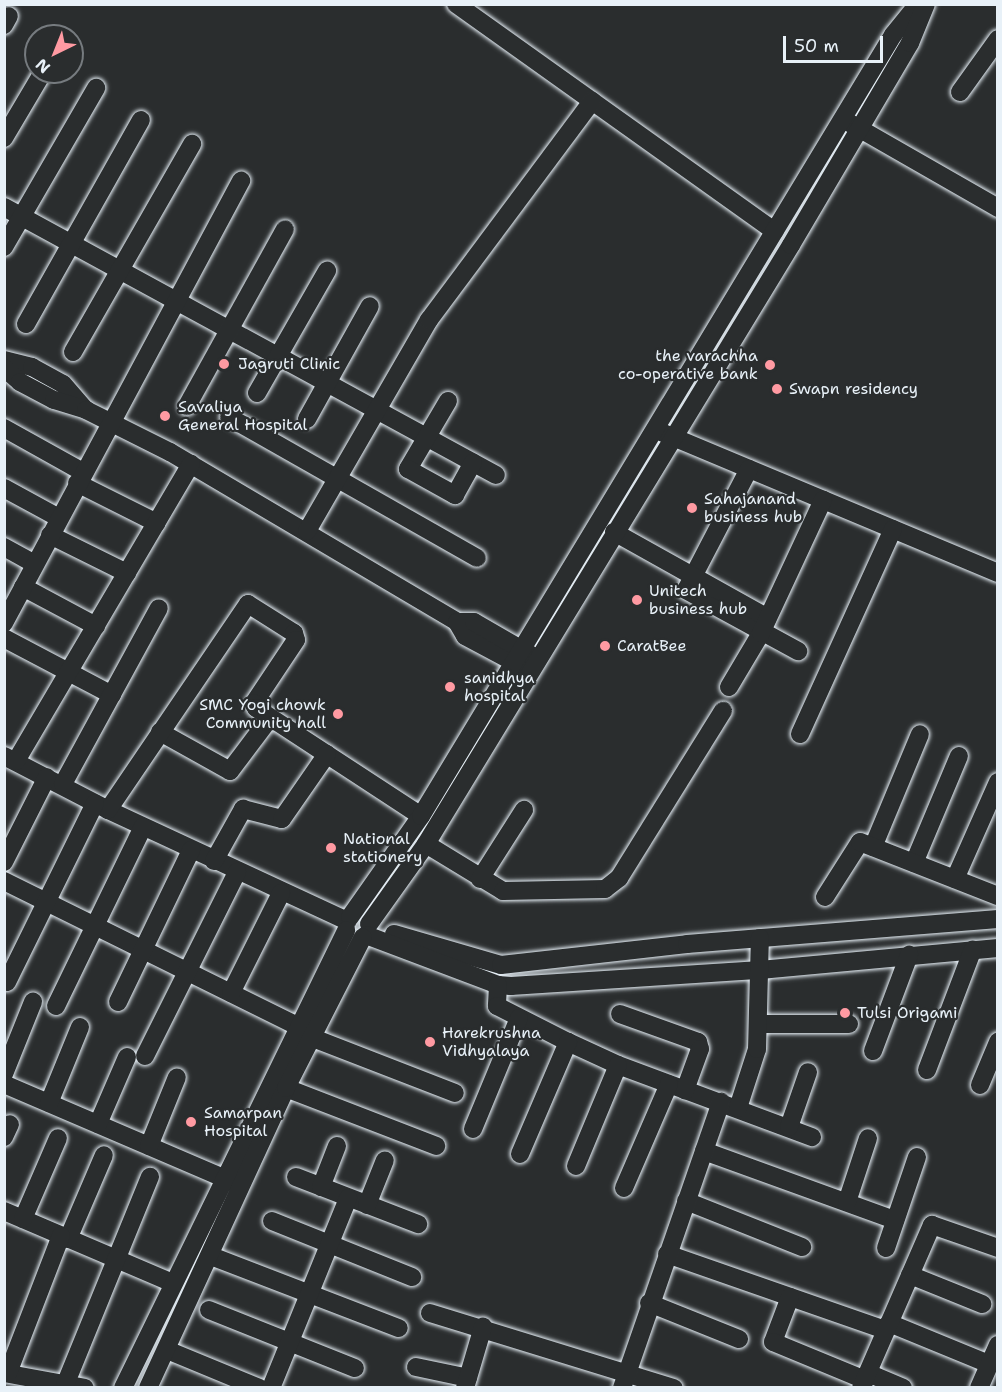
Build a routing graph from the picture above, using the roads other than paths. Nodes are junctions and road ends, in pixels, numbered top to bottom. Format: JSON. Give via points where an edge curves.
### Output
{"nodes":[{"id":1,"x":456,"y":4,"type":"edge"},
{"id":2,"x":918,"y":4,"type":"edge"},
{"id":3,"x":927,"y":4,"type":"edge"},
{"id":4,"x":998,"y":39,"type":"edge"},
{"id":5,"x":36,"y":84,"type":"edge"},
{"id":6,"x":96,"y":88,"type":"dead end"},
{"id":7,"x":960,"y":92,"type":"dead end"},
{"id":8,"x":592,"y":101,"type":"junction"},
{"id":9,"x":141,"y":120,"type":"dead end"},
{"id":10,"x":842,"y":120,"type":"junction"},
{"id":11,"x":859,"y":127,"type":"junction"},
{"id":12,"x":4,"y":138,"type":"edge"},
{"id":13,"x":192,"y":144,"type":"dead end"},
{"id":14,"x":241,"y":181,"type":"dead end"},
{"id":15,"x":4,"y":207,"type":"edge"},
{"id":16,"x":998,"y":208,"type":"edge"},
{"id":17,"x":22,"y":217,"type":"junction"},
{"id":18,"x":285,"y":229,"type":"dead end"},
{"id":19,"x":774,"y":231,"type":"junction"},
{"id":20,"x":72,"y":243,"type":"junction"},
{"id":21,"x":4,"y":247,"type":"edge"},
{"id":22,"x":120,"y":270,"type":"junction"},
{"id":23,"x":327,"y":271,"type":"dead end"},
{"id":24,"x":175,"y":300,"type":"junction"},
{"id":25,"x":370,"y":306,"type":"dead end"},
{"id":26,"x":26,"y":324,"type":"dead end"},
{"id":27,"x":230,"y":328,"type":"junction"},
{"id":28,"x":73,"y":352,"type":"dead end"},
{"id":29,"x":278,"y":355,"type":"junction"},
{"id":30,"x":4,"y":360,"type":"edge"},
{"id":31,"x":4,"y":368,"type":"edge"},
{"id":32,"x":326,"y":381,"type":"junction"},
{"id":33,"x":257,"y":393,"type":"dead end"},
{"id":34,"x":448,"y":401,"type":"dead end"},
{"id":35,"x":187,"y":406,"type":"dead end"},
{"id":36,"x":376,"y":409,"type":"junction"},
{"id":37,"x":86,"y":410,"type":"junction"},
{"id":38,"x":229,"y":417,"type":"dead end"},
{"id":39,"x":307,"y":419,"type":"dead end"},
{"id":40,"x":109,"y":421,"type":"junction"},
{"id":41,"x":4,"y":428,"type":"edge"},
{"id":42,"x":654,"y":428,"type":"junction"},
{"id":43,"x":425,"y":437,"type":"junction"},
{"id":44,"x":670,"y":438,"type":"junction"},
{"id":45,"x":473,"y":463,"type":"junction"},
{"id":46,"x":191,"y":464,"type":"junction"},
{"id":47,"x":749,"y":469,"type":"junction"},
{"id":48,"x":496,"y":475,"type":"dead end"},
{"id":49,"x":338,"y":476,"type":"junction"},
{"id":50,"x":80,"y":477,"type":"junction"},
{"id":51,"x":4,"y":488,"type":"edge"},
{"id":52,"x":823,"y":500,"type":"junction"},
{"id":53,"x":59,"y":518,"type":"junction"},
{"id":54,"x":157,"y":523,"type":"junction"},
{"id":55,"x":893,"y":529,"type":"junction"},
{"id":56,"x":308,"y":531,"type":"junction"},
{"id":57,"x":614,"y":532,"type":"junction"},
{"id":58,"x":50,"y":535,"type":"junction"},
{"id":59,"x":4,"y":547,"type":"edge"},
{"id":60,"x":477,"y":558,"type":"dead end"},
{"id":61,"x":35,"y":564,"type":"junction"},
{"id":62,"x":127,"y":573,"type":"junction"},
{"id":63,"x":998,"y":573,"type":"edge"},
{"id":64,"x":691,"y":575,"type":"junction"},
{"id":65,"x":23,"y":587,"type":"junction"},
{"id":66,"x":159,"y":608,"type":"dead end"},
{"id":67,"x":4,"y":623,"type":"edge"},
{"id":68,"x":96,"y":626,"type":"junction"},
{"id":69,"x":764,"y":626,"type":"junction"},
{"id":70,"x":4,"y":638,"type":"edge"},
{"id":71,"x":798,"y":651,"type":"dead end"},
{"id":72,"x":517,"y":656,"type":"junction"},
{"id":73,"x":534,"y":665,"type":"junction"},
{"id":74,"x":68,"y":673,"type":"junction"},
{"id":75,"x":729,"y":687,"type":"dead end"},
{"id":76,"x":112,"y":695,"type":"junction"},
{"id":77,"x":723,"y":711,"type":"dead end"},
{"id":78,"x":270,"y":718,"type":"junction"},
{"id":79,"x":160,"y":732,"type":"junction"},
{"id":80,"x":800,"y":734,"type":"dead end"},
{"id":81,"x":920,"y":734,"type":"dead end"},
{"id":82,"x":327,"y":754,"type":"junction"},
{"id":83,"x":959,"y":756,"type":"dead end"},
{"id":84,"x":10,"y":758,"type":"edge"},
{"id":85,"x":55,"y":781,"type":"junction"},
{"id":86,"x":998,"y":782,"type":"edge"},
{"id":87,"x":102,"y":807,"type":"junction"},
{"id":88,"x":524,"y":810,"type":"dead end"},
{"id":89,"x":421,"y":816,"type":"junction"},
{"id":90,"x":143,"y":827,"type":"junction"},
{"id":91,"x":426,"y":844,"type":"junction"},
{"id":92,"x":873,"y":847,"type":"junction"},
{"id":93,"x":191,"y":850,"type":"junction"},
{"id":94,"x":214,"y":861,"type":"junction"},
{"id":95,"x":4,"y":862,"type":"edge"},
{"id":96,"x":914,"y":863,"type":"junction"},
{"id":97,"x":237,"y":872,"type":"junction"},
{"id":98,"x":480,"y":879,"type":"junction"},
{"id":99,"x":955,"y":879,"type":"junction"},
{"id":100,"x":4,"y":881,"type":"edge"},
{"id":101,"x":281,"y":892,"type":"junction"},
{"id":102,"x":998,"y":896,"type":"edge"},
{"id":103,"x":825,"y":897,"type":"dead end"},
{"id":104,"x":47,"y":902,"type":"junction"},
{"id":105,"x":998,"y":919,"type":"edge"},
{"id":106,"x":94,"y":926,"type":"junction"},
{"id":107,"x":359,"y":928,"type":"junction"},
{"id":108,"x":760,"y":938,"type":"junction"},
{"id":109,"x":998,"y":948,"type":"edge"},
{"id":110,"x":142,"y":949,"type":"junction"},
{"id":111,"x":973,"y":949,"type":"junction"},
{"id":112,"x":909,"y":955,"type":"junction"},
{"id":113,"x":759,"y":970,"type":"junction"},
{"id":114,"x":188,"y":972,"type":"junction"},
{"id":115,"x":7,"y":982,"type":"dead end"},
{"id":116,"x":498,"y":985,"type":"junction"},
{"id":117,"x":231,"y":993,"type":"junction"},
{"id":118,"x":33,"y":1002,"type":"dead end"},
{"id":119,"x":117,"y":1002,"type":"dead end"},
{"id":120,"x":56,"y":1006,"type":"dead end"},
{"id":121,"x":620,"y":1014,"type":"dead end"},
{"id":122,"x":519,"y":1018,"type":"junction"},
{"id":123,"x":758,"y":1024,"type":"junction"},
{"id":124,"x":849,"y":1024,"type":"dead end"},
{"id":125,"x":297,"y":1026,"type":"junction"},
{"id":126,"x":80,"y":1027,"type":"dead end"},
{"id":127,"x":12,"y":1031,"type":"edge"},
{"id":128,"x":313,"y":1038,"type":"junction"},
{"id":129,"x":568,"y":1042,"type":"junction"},
{"id":130,"x":998,"y":1042,"type":"edge"},
{"id":131,"x":873,"y":1051,"type":"dead end"},
{"id":132,"x":618,"y":1065,"type":"junction"},
{"id":133,"x":927,"y":1071,"type":"dead end"},
{"id":134,"x":808,"y":1072,"type":"dead end"},
{"id":135,"x":4,"y":1074,"type":"edge"},
{"id":136,"x":177,"y":1077,"type":"dead end"},
{"id":137,"x":4,"y":1084,"type":"edge"},
{"id":138,"x":981,"y":1085,"type":"dead end"},
{"id":139,"x":677,"y":1087,"type":"junction"},
{"id":140,"x":286,"y":1088,"type":"junction"},
{"id":141,"x":455,"y":1093,"type":"dead end"},
{"id":142,"x":49,"y":1103,"type":"junction"},
{"id":143,"x":729,"y":1105,"type":"junction"},
{"id":144,"x":98,"y":1124,"type":"junction"},
{"id":145,"x":789,"y":1128,"type":"junction"},
{"id":146,"x":473,"y":1129,"type":"dead end"},
{"id":147,"x":813,"y":1137,"type":"dead end"},
{"id":148,"x":58,"y":1138,"type":"dead end"},
{"id":149,"x":868,"y":1138,"type":"dead end"},
{"id":150,"x":149,"y":1146,"type":"junction"},
{"id":151,"x":337,"y":1146,"type":"dead end"},
{"id":152,"x":435,"y":1146,"type":"dead end"},
{"id":153,"x":704,"y":1151,"type":"junction"},
{"id":154,"x":520,"y":1154,"type":"dead end"},
{"id":155,"x":104,"y":1155,"type":"dead end"},
{"id":156,"x":917,"y":1157,"type":"dead end"},
{"id":157,"x":385,"y":1160,"type":"dead end"},
{"id":158,"x":576,"y":1166,"type":"dead end"},
{"id":159,"x":150,"y":1177,"type":"dead end"},
{"id":160,"x":296,"y":1177,"type":"dead end"},
{"id":161,"x":234,"y":1183,"type":"junction"},
{"id":162,"x":321,"y":1187,"type":"junction"},
{"id":163,"x":624,"y":1188,"type":"dead end"},
{"id":164,"x":348,"y":1198,"type":"junction"},
{"id":165,"x":686,"y":1201,"type":"junction"},
{"id":166,"x":847,"y":1202,"type":"junction"},
{"id":167,"x":367,"y":1205,"type":"junction"},
{"id":168,"x":10,"y":1216,"type":"edge"},
{"id":169,"x":895,"y":1220,"type":"junction"},
{"id":170,"x":272,"y":1221,"type":"dead end"},
{"id":171,"x":418,"y":1224,"type":"dead end"},
{"id":172,"x":65,"y":1237,"type":"junction"},
{"id":173,"x":330,"y":1246,"type":"junction"},
{"id":174,"x":802,"y":1247,"type":"dead end"},
{"id":175,"x":886,"y":1248,"type":"dead end"},
{"id":176,"x":998,"y":1248,"type":"edge"},
{"id":177,"x":667,"y":1254,"type":"junction"},
{"id":178,"x":212,"y":1256,"type":"junction"},
{"id":179,"x":115,"y":1258,"type":"junction"},
{"id":180,"x":910,"y":1275,"type":"junction"},
{"id":181,"x":412,"y":1277,"type":"dead end"},
{"id":182,"x":173,"y":1283,"type":"junction"},
{"id":183,"x":310,"y":1294,"type":"junction"},
{"id":184,"x":790,"y":1297,"type":"junction"},
{"id":185,"x":649,"y":1303,"type":"junction"},
{"id":186,"x":982,"y":1304,"type":"dead end"},
{"id":187,"x":209,"y":1310,"type":"dead end"},
{"id":188,"x":430,"y":1313,"type":"dead end"},
{"id":189,"x":887,"y":1327,"type":"junction"},
{"id":190,"x":399,"y":1328,"type":"dead end"},
{"id":191,"x":483,"y":1328,"type":"junction"},
{"id":192,"x":739,"y":1339,"type":"dead end"},
{"id":193,"x":291,"y":1343,"type":"junction"},
{"id":194,"x":998,"y":1345,"type":"edge"},
{"id":195,"x":167,"y":1350,"type":"junction"},
{"id":196,"x":989,"y":1364,"type":"junction"},
{"id":197,"x":416,"y":1367,"type":"dead end"},
{"id":198,"x":354,"y":1368,"type":"dead end"},
{"id":199,"x":6,"y":1373,"type":"edge"},
{"id":200,"x":625,"y":1380,"type":"edge"},
{"id":201,"x":865,"y":1380,"type":"edge"},
{"id":202,"x":471,"y":1384,"type":"edge"},
{"id":203,"x":65,"y":1385,"type":"junction"},
{"id":204,"x":85,"y":1388,"type":"edge"},
{"id":205,"x":123,"y":1388,"type":"edge"},
{"id":206,"x":148,"y":1388,"type":"edge"},
{"id":207,"x":259,"y":1388,"type":"edge"},
{"id":208,"x":271,"y":1388,"type":"edge"},
{"id":209,"x":674,"y":1388,"type":"edge"},
{"id":210,"x":903,"y":1388,"type":"edge"},
{"id":211,"x":979,"y":1388,"type":"edge"}],
"edges":[{"from":1,"to":8,"type":"street"},
{"from":2,"to":10,"type":"street","via":[[893,35]]},
{"from":3,"to":11,"type":"street","via":[[910,43]]},
{"from":4,"to":7,"type":"street"},
{"from":5,"to":12,"type":"street"},
{"from":6,"to":17,"type":"street"},
{"from":8,"to":19,"type":"street"},
{"from":8,"to":36,"type":"street","via":[[429,320]]},
{"from":9,"to":20,"type":"street"},
{"from":10,"to":11,"type":"street"},
{"from":10,"to":19,"type":"street"},
{"from":11,"to":16,"type":"street"},
{"from":11,"to":44,"type":"street","via":[[791,245]]},
{"from":13,"to":22,"type":"street"},
{"from":14,"to":24,"type":"street"},
{"from":15,"to":17,"type":"street"},
{"from":17,"to":20,"type":"street"},
{"from":17,"to":21,"type":"street"},
{"from":18,"to":27,"type":"street"},
{"from":19,"to":42,"type":"street"},
{"from":20,"to":22,"type":"street"},
{"from":20,"to":26,"type":"street"},
{"from":22,"to":24,"type":"street"},
{"from":22,"to":28,"type":"street"},
{"from":23,"to":29,"type":"street"},
{"from":24,"to":27,"type":"street"},
{"from":24,"to":40,"type":"street"},
{"from":25,"to":32,"type":"street"},
{"from":27,"to":29,"type":"street"},
{"from":27,"to":35,"type":"street"},
{"from":29,"to":32,"type":"street"},
{"from":29,"to":33,"type":"street"},
{"from":30,"to":37,"type":"street","via":[[32,368],[63,384]]},
{"from":31,"to":37,"type":"street","via":[[45,396]]},
{"from":32,"to":36,"type":"street"},
{"from":32,"to":39,"type":"street"},
{"from":34,"to":43,"type":"street"},
{"from":36,"to":43,"type":"street"},
{"from":36,"to":49,"type":"street"},
{"from":37,"to":40,"type":"street"},
{"from":38,"to":49,"type":"street"},
{"from":40,"to":46,"type":"street"},
{"from":40,"to":50,"type":"street"},
{"from":41,"to":50,"type":"street"},
{"from":42,"to":44,"type":"street"},
{"from":42,"to":72,"type":"street"},
{"from":43,"to":45,"type":"street"},
{"from":43,"to":45,"type":"street","via":[[408,468],[410,471],[455,495]]},
{"from":44,"to":47,"type":"street"},
{"from":44,"to":57,"type":"street"},
{"from":45,"to":48,"type":"street"},
{"from":46,"to":54,"type":"street"},
{"from":46,"to":56,"type":"street"},
{"from":47,"to":52,"type":"street"},
{"from":47,"to":64,"type":"street"},
{"from":49,"to":56,"type":"street"},
{"from":49,"to":60,"type":"street"},
{"from":50,"to":53,"type":"street"},
{"from":50,"to":54,"type":"street"},
{"from":51,"to":53,"type":"street"},
{"from":52,"to":55,"type":"street"},
{"from":52,"to":69,"type":"street"},
{"from":53,"to":58,"type":"street"},
{"from":54,"to":62,"type":"street"},
{"from":55,"to":63,"type":"street"},
{"from":55,"to":80,"type":"street"},
{"from":56,"to":72,"type":"street","via":[[458,622],[465,636]]},
{"from":57,"to":64,"type":"street"},
{"from":57,"to":73,"type":"street"},
{"from":58,"to":61,"type":"street"},
{"from":58,"to":62,"type":"street"},
{"from":59,"to":61,"type":"street"},
{"from":61,"to":65,"type":"street"},
{"from":62,"to":68,"type":"street"},
{"from":64,"to":69,"type":"street","via":[[687,592]]},
{"from":65,"to":67,"type":"street"},
{"from":65,"to":68,"type":"street"},
{"from":66,"to":76,"type":"street"},
{"from":68,"to":74,"type":"street"},
{"from":69,"to":71,"type":"street"},
{"from":69,"to":75,"type":"street"},
{"from":70,"to":74,"type":"street"},
{"from":72,"to":73,"type":"street"},
{"from":72,"to":89,"type":"street"},
{"from":73,"to":91,"type":"street"},
{"from":74,"to":76,"type":"street"},
{"from":74,"to":84,"type":"street"},
{"from":76,"to":85,"type":"street"},
{"from":77,"to":98,"type":"street","via":[[611,886],[508,892]]},
{"from":78,"to":79,"type":"street","via":[[230,771]]},
{"from":78,"to":79,"type":"street","via":[[255,703],[296,637],[248,604]]},
{"from":78,"to":82,"type":"street"},
{"from":79,"to":87,"type":"street"},
{"from":81,"to":92,"type":"street"},
{"from":82,"to":89,"type":"street"},
{"from":82,"to":94,"type":"street","via":[[282,819],[243,809]]},
{"from":83,"to":96,"type":"street"},
{"from":84,"to":85,"type":"street"},
{"from":85,"to":87,"type":"street"},
{"from":85,"to":95,"type":"street"},
{"from":86,"to":99,"type":"street"},
{"from":87,"to":90,"type":"street"},
{"from":87,"to":104,"type":"street"},
{"from":88,"to":98,"type":"street"},
{"from":89,"to":107,"type":"street"},
{"from":90,"to":93,"type":"street"},
{"from":90,"to":106,"type":"street"},
{"from":91,"to":98,"type":"street"},
{"from":91,"to":107,"type":"street"},
{"from":92,"to":96,"type":"street"},
{"from":92,"to":103,"type":"street","via":[[857,843]]},
{"from":93,"to":94,"type":"street"},
{"from":93,"to":110,"type":"street"},
{"from":94,"to":97,"type":"street"},
{"from":96,"to":99,"type":"street"},
{"from":97,"to":101,"type":"street"},
{"from":97,"to":114,"type":"street"},
{"from":99,"to":102,"type":"street"},
{"from":100,"to":104,"type":"street"},
{"from":101,"to":107,"type":"street"},
{"from":101,"to":117,"type":"street"},
{"from":104,"to":106,"type":"street"},
{"from":104,"to":115,"type":"street"},
{"from":105,"to":108,"type":"street"},
{"from":106,"to":110,"type":"street"},
{"from":106,"to":120,"type":"street"},
{"from":107,"to":108,"type":"street","via":[[501,965]]},
{"from":107,"to":116,"type":"street"},
{"from":107,"to":125,"type":"street"},
{"from":107,"to":128,"type":"street"},
{"from":108,"to":113,"type":"street"},
{"from":109,"to":111,"type":"street"},
{"from":110,"to":114,"type":"street"},
{"from":110,"to":119,"type":"street"},
{"from":111,"to":112,"type":"street"},
{"from":111,"to":133,"type":"street"},
{"from":112,"to":113,"type":"street"},
{"from":112,"to":131,"type":"street"},
{"from":113,"to":116,"type":"street"},
{"from":113,"to":123,"type":"street"},
{"from":114,"to":117,"type":"street"},
{"from":114,"to":144,"type":"street"},
{"from":116,"to":122,"type":"street","via":[[496,1006]]},
{"from":117,"to":125,"type":"street"},
{"from":118,"to":127,"type":"street"},
{"from":121,"to":139,"type":"street","via":[[698,1042],[700,1049]]},
{"from":122,"to":129,"type":"street"},
{"from":122,"to":146,"type":"street"},
{"from":123,"to":124,"type":"street"},
{"from":123,"to":143,"type":"street","via":[[757,1049]]},
{"from":125,"to":161,"type":"street"},
{"from":126,"to":142,"type":"street"},
{"from":127,"to":135,"type":"street"},
{"from":128,"to":140,"type":"street"},
{"from":128,"to":141,"type":"street"},
{"from":129,"to":132,"type":"street"},
{"from":129,"to":154,"type":"street"},
{"from":130,"to":138,"type":"street"},
{"from":132,"to":139,"type":"street"},
{"from":132,"to":158,"type":"street"},
{"from":134,"to":145,"type":"street"},
{"from":136,"to":150,"type":"street"},
{"from":137,"to":142,"type":"street"},
{"from":139,"to":143,"type":"street"},
{"from":139,"to":163,"type":"street"},
{"from":140,"to":152,"type":"street"},
{"from":140,"to":161,"type":"street"},
{"from":142,"to":144,"type":"street"},
{"from":143,"to":145,"type":"street"},
{"from":143,"to":153,"type":"street"},
{"from":144,"to":150,"type":"street"},
{"from":145,"to":147,"type":"street"},
{"from":148,"to":168,"type":"street"},
{"from":149,"to":166,"type":"street"},
{"from":150,"to":161,"type":"street"},
{"from":151,"to":162,"type":"street"},
{"from":153,"to":165,"type":"street"},
{"from":153,"to":166,"type":"street"},
{"from":155,"to":172,"type":"street"},
{"from":156,"to":169,"type":"street"},
{"from":157,"to":167,"type":"street"},
{"from":159,"to":179,"type":"street"},
{"from":160,"to":162,"type":"street"},
{"from":161,"to":178,"type":"street"},
{"from":161,"to":182,"type":"street"},
{"from":162,"to":164,"type":"street"},
{"from":164,"to":167,"type":"street"},
{"from":164,"to":173,"type":"street"},
{"from":165,"to":174,"type":"street"},
{"from":165,"to":177,"type":"street"},
{"from":166,"to":169,"type":"street"},
{"from":167,"to":171,"type":"street"},
{"from":168,"to":172,"type":"street"},
{"from":169,"to":175,"type":"street"},
{"from":170,"to":173,"type":"street"},
{"from":172,"to":179,"type":"street"},
{"from":172,"to":199,"type":"street"},
{"from":173,"to":181,"type":"street"},
{"from":173,"to":183,"type":"street"},
{"from":176,"to":180,"type":"street","via":[[933,1223]]},
{"from":177,"to":184,"type":"street"},
{"from":177,"to":185,"type":"street"},
{"from":178,"to":183,"type":"street"},
{"from":178,"to":195,"type":"street"},
{"from":179,"to":182,"type":"street"},
{"from":179,"to":203,"type":"street"},
{"from":180,"to":186,"type":"street"},
{"from":180,"to":189,"type":"street"},
{"from":182,"to":205,"type":"street"},
{"from":183,"to":190,"type":"street"},
{"from":183,"to":193,"type":"street"},
{"from":184,"to":189,"type":"street"},
{"from":184,"to":201,"type":"street","via":[[773,1342]]},
{"from":185,"to":192,"type":"street"},
{"from":185,"to":200,"type":"street"},
{"from":187,"to":193,"type":"street"},
{"from":188,"to":191,"type":"street"},
{"from":189,"to":196,"type":"street"},
{"from":189,"to":201,"type":"street"},
{"from":191,"to":200,"type":"street"},
{"from":191,"to":202,"type":"street"},
{"from":193,"to":198,"type":"street"},
{"from":193,"to":208,"type":"street"},
{"from":194,"to":196,"type":"street"},
{"from":195,"to":206,"type":"street"},
{"from":195,"to":207,"type":"street"},
{"from":196,"to":211,"type":"street"},
{"from":197,"to":202,"type":"street"},
{"from":199,"to":203,"type":"street"},
{"from":200,"to":209,"type":"street"},
{"from":201,"to":210,"type":"street"},
{"from":203,"to":204,"type":"street"}]}
